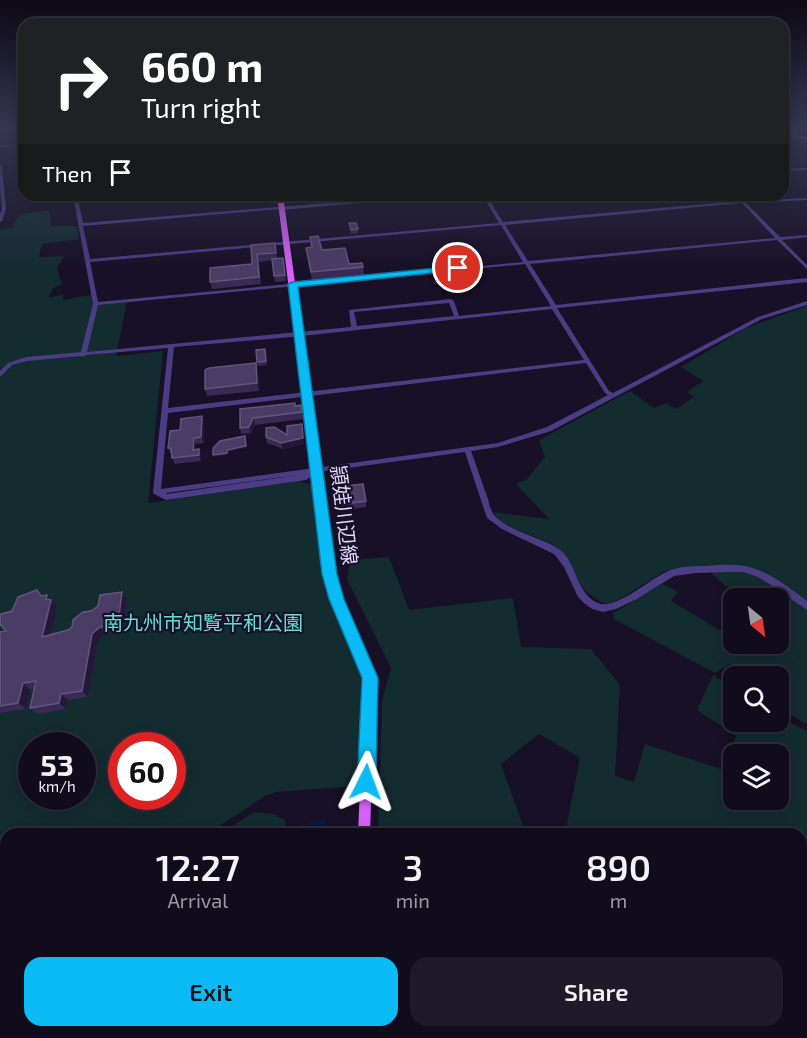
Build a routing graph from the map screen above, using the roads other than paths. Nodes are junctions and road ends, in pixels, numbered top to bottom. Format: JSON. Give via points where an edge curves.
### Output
{"nodes":[{"id":1,"x":1,"y":176,"type":"edge"},
{"id":2,"x":807,"y":200,"type":"edge"},
{"id":3,"x":76,"y":201,"type":"edge"},
{"id":4,"x":281,"y":201,"type":"edge"},
{"id":5,"x":371,"y":201,"type":"edge"},
{"id":6,"x":488,"y":201,"type":"edge"},
{"id":7,"x":775,"y":201,"type":"edge"},
{"id":8,"x":789,"y":201,"type":"edge"},
{"id":9,"x":743,"y":202,"type":"junction"},
{"id":10,"x":282,"y":209,"type":"junction"},
{"id":11,"x":0,"y":221,"type":"edge"},
{"id":12,"x":502,"y":224,"type":"junction"},
{"id":13,"x":80,"y":225,"type":"junction"},
{"id":14,"x":807,"y":236,"type":"edge"},
{"id":15,"x":777,"y":237,"type":"junction"},
{"id":16,"x":287,"y":243,"type":"junction"},
{"id":17,"x":88,"y":261,"type":"junction"},
{"id":18,"x":525,"y":262,"type":"junction"},
{"id":19,"x":807,"y":268,"type":"edge"},
{"id":20,"x":807,"y":280,"type":"edge"},
{"id":21,"x":293,"y":284,"type":"junction"},
{"id":22,"x":807,"y":303,"type":"edge"},
{"id":23,"x":96,"y":304,"type":"junction"},
{"id":24,"x":554,"y":307,"type":"junction"},
{"id":25,"x":458,"y":317,"type":"junction"},
{"id":26,"x":354,"y":328,"type":"junction"},
{"id":27,"x":299,"y":334,"type":"junction"},
{"id":28,"x":171,"y":346,"type":"junction"},
{"id":29,"x":83,"y":355,"type":"junction"},
{"id":30,"x":588,"y":361,"type":"junction"},
{"id":31,"x":0,"y":374,"type":"edge"},
{"id":32,"x":308,"y":396,"type":"junction"},
{"id":33,"x":613,"y":396,"type":"junction"},
{"id":34,"x":165,"y":411,"type":"junction"},
{"id":35,"x":467,"y":449,"type":"junction"},
{"id":36,"x":316,"y":469,"type":"junction"},
{"id":37,"x":807,"y":606,"type":"edge"},
{"id":38,"x":364,"y":828,"type":"edge"}],
"edges":[{"from":1,"to":11,"type":"street","via":[[4,208]]},
{"from":2,"to":8,"type":"street"},
{"from":3,"to":13,"type":"street"},
{"from":4,"to":10,"type":"main road","name":"頴娃川辺線"},
{"from":5,"to":10,"type":"street"},
{"from":6,"to":12,"type":"street"},
{"from":7,"to":9,"type":"street"},
{"from":9,"to":12,"type":"street"},
{"from":9,"to":15,"type":"street"},
{"from":10,"to":13,"type":"street"},
{"from":10,"to":16,"type":"main road","name":"頴娃川辺線"},
{"from":12,"to":16,"type":"street"},
{"from":12,"to":18,"type":"street"},
{"from":13,"to":17,"type":"street"},
{"from":14,"to":15,"type":"street"},
{"from":15,"to":18,"type":"street"},
{"from":15,"to":19,"type":"street"},
{"from":16,"to":17,"type":"street"},
{"from":16,"to":21,"type":"main road","name":"頴娃川辺線"},
{"from":17,"to":23,"type":"street"},
{"from":18,"to":21,"type":"street"},
{"from":18,"to":24,"type":"street"},
{"from":20,"to":24,"type":"street"},
{"from":21,"to":23,"type":"street"},
{"from":21,"to":27,"type":"main road","name":"頴娃川辺線"},
{"from":22,"to":33,"type":"street","via":[[760,318]]},
{"from":23,"to":29,"type":"street"},
{"from":24,"to":25,"type":"street"},
{"from":24,"to":30,"type":"street"},
{"from":25,"to":26,"type":"street"},
{"from":25,"to":26,"type":"street","via":[[451,301],[351,311]]},
{"from":26,"to":27,"type":"street"},
{"from":27,"to":28,"type":"street"},
{"from":27,"to":32,"type":"main road","name":"頴娃川辺線"},
{"from":28,"to":29,"type":"street"},
{"from":28,"to":34,"type":"street"},
{"from":29,"to":31,"type":"street","via":[[20,360]]},
{"from":30,"to":32,"type":"street"},
{"from":30,"to":33,"type":"street"},
{"from":32,"to":34,"type":"street"},
{"from":32,"to":36,"type":"main road","name":"頴娃川辺線"},
{"from":33,"to":35,"type":"street","via":[[538,434]]},
{"from":34,"to":36,"type":"street","via":[[157,492],[166,497],[306,477]]},
{"from":35,"to":36,"type":"street"},
{"from":35,"to":37,"type":"street","via":[[490,516],[557,552],[579,594],[597,608],[610,608],[671,573],[728,567],[758,573]]},
{"from":36,"to":38,"type":"main road","name":"頴娃川辺線","via":[[333,587],[370,678]]}]}
